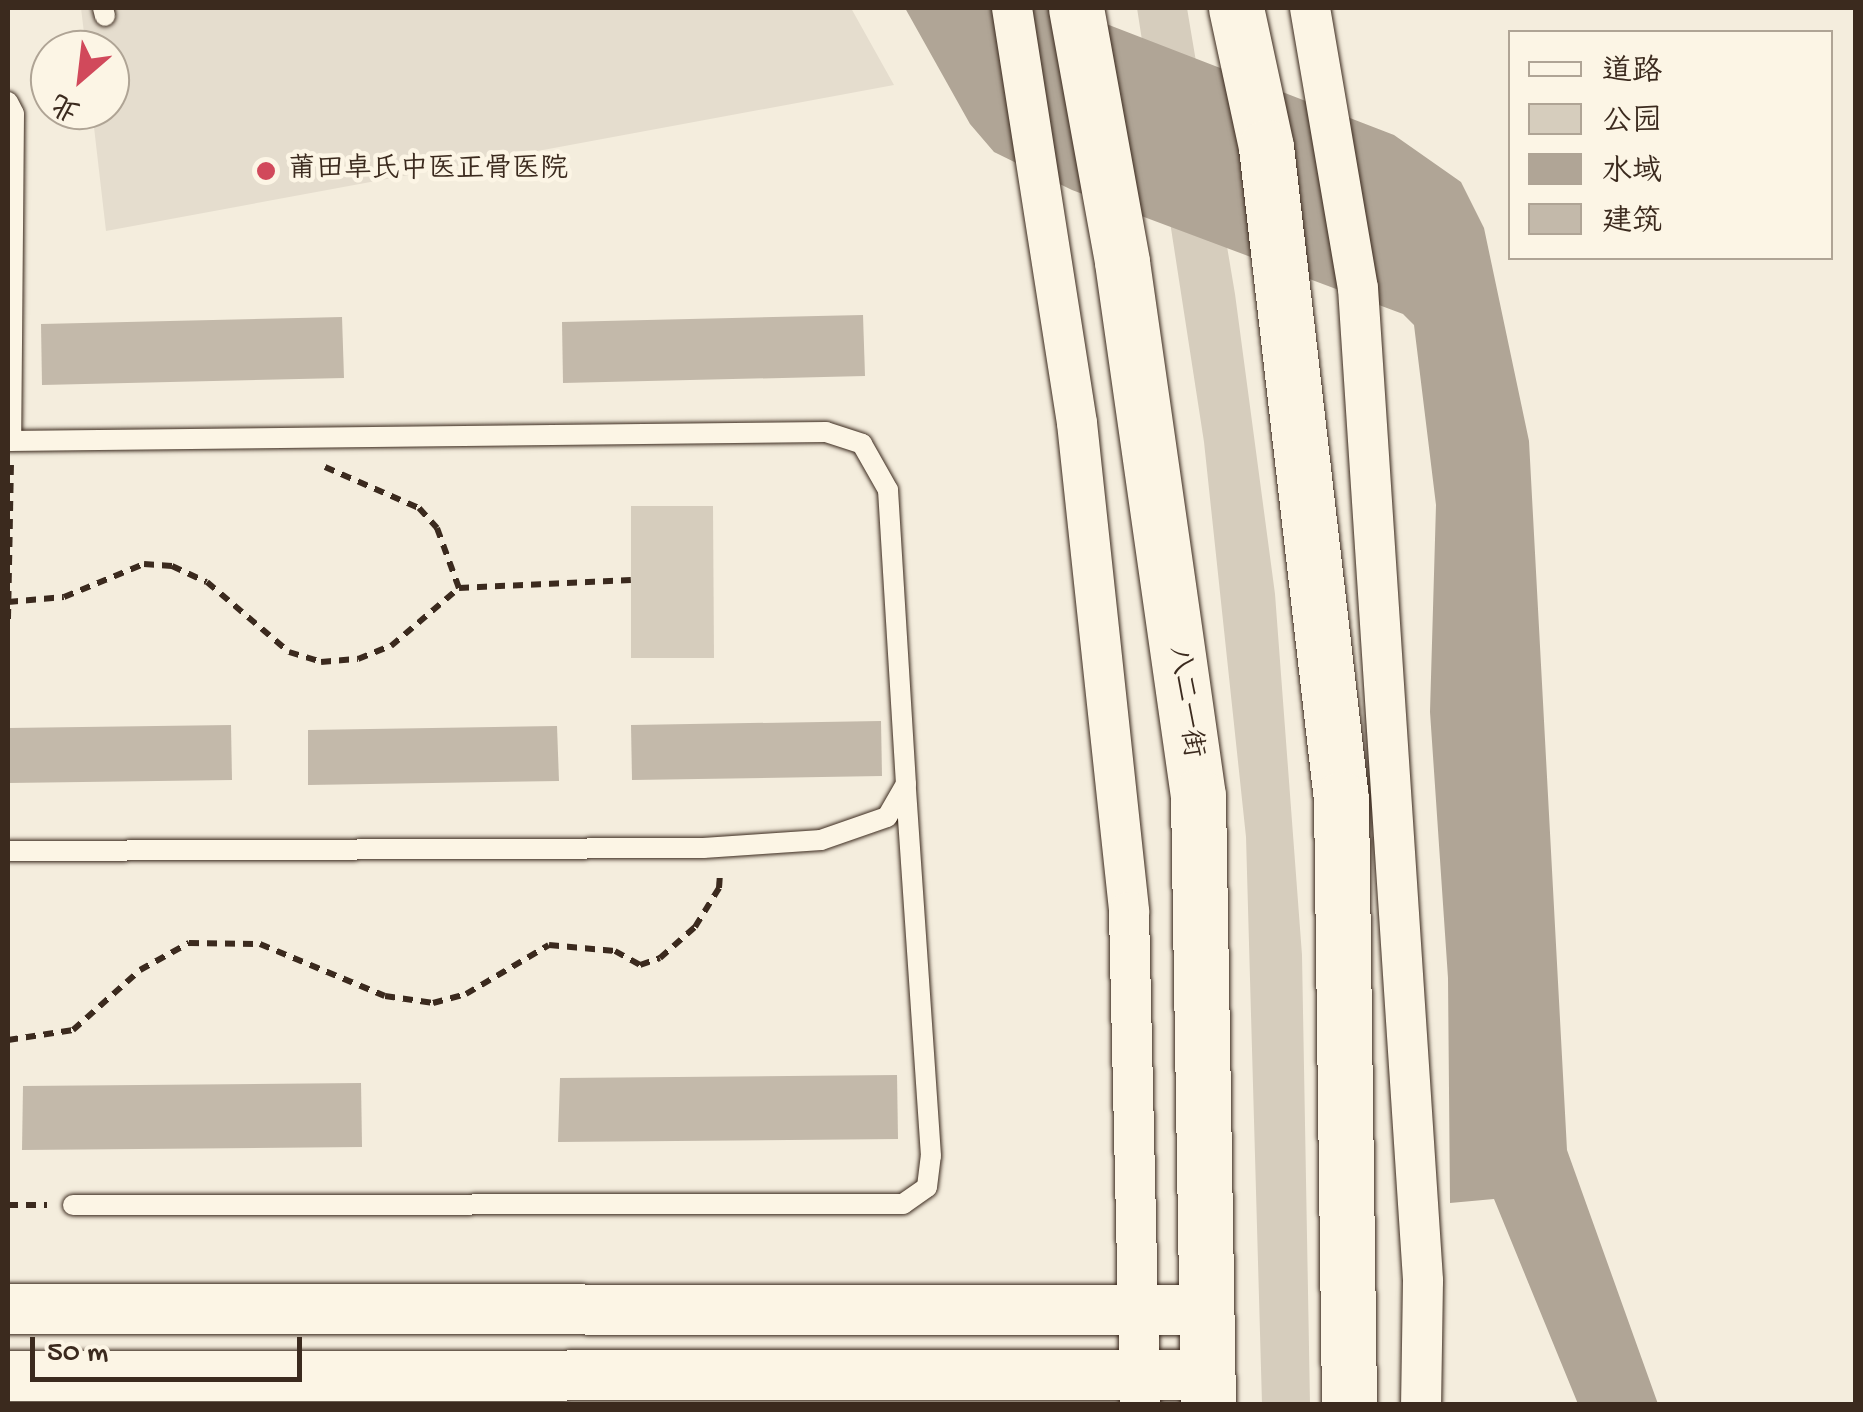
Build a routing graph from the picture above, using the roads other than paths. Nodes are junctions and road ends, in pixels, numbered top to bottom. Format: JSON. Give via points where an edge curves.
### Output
{"nodes":[{"id":1,"x":1012,"y":8,"type":"edge"},
{"id":2,"x":1076,"y":8,"type":"edge"},
{"id":3,"x":1236,"y":8,"type":"edge"},
{"id":4,"x":1310,"y":8,"type":"edge"},
{"id":5,"x":8,"y":102,"type":"edge"},
{"id":6,"x":9,"y":440,"type":"edge"},
{"id":7,"x":906,"y":784,"type":"junction"},
{"id":8,"x":8,"y":851,"type":"edge"},
{"id":9,"x":74,"y":1206,"type":"road end"},
{"id":10,"x":8,"y":1308,"type":"edge"},
{"id":11,"x":1139,"y":1310,"type":"junction"},
{"id":12,"x":1206,"y":1310,"type":"junction"},
{"id":13,"x":8,"y":1376,"type":"edge"},
{"id":14,"x":1140,"y":1390,"type":"edge"},
{"id":15,"x":1208,"y":1390,"type":"edge"},
{"id":16,"x":1349,"y":1404,"type":"edge"},
{"id":17,"x":1420,"y":1404,"type":"edge"}],
"edges":[{"from":1,"to":11,"type":"street","via":[[1077,422],[1130,912]]},
{"from":2,"to":12,"type":"main road","name":"八二一街","via":[[1122,262],[1198,796]]},
{"from":3,"to":16,"type":"main road","via":[[1266,147],[1341,799]]},
{"from":4,"to":17,"type":"street","via":[[1358,288],[1423,1282]]},
{"from":5,"to":6,"type":"lane","via":[[14,114]]},
{"from":6,"to":7,"type":"lane","via":[[826,432],[862,444],[888,490]]},
{"from":7,"to":8,"type":"lane","via":[[887,817],[856,832],[722,847]]},
{"from":7,"to":9,"type":"lane","via":[[931,1156],[927,1187],[903,1204]]},
{"from":10,"to":11,"type":"street"},
{"from":11,"to":12,"type":"street"},
{"from":11,"to":14,"type":"street"},
{"from":12,"to":15,"type":"main road","name":"八二一街"},
{"from":13,"to":14,"type":"street"},
{"from":14,"to":15,"type":"street"}]}
